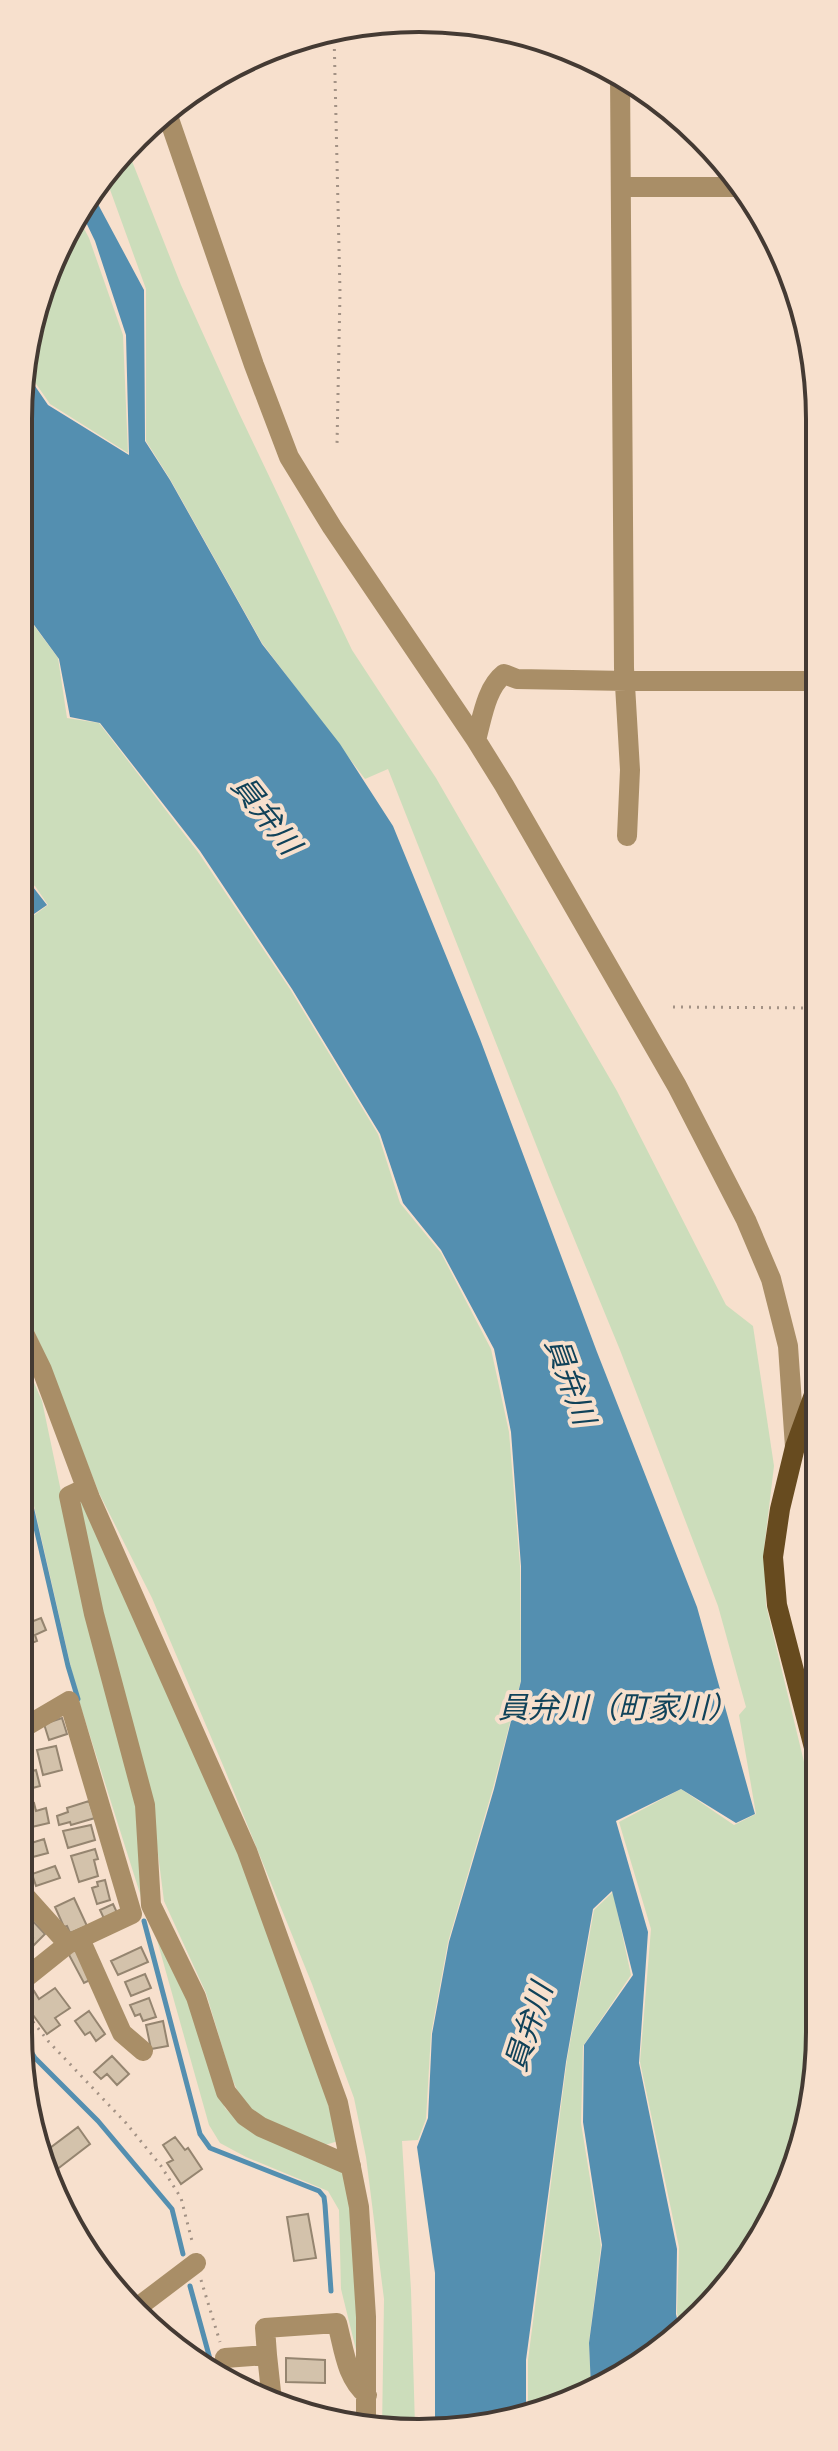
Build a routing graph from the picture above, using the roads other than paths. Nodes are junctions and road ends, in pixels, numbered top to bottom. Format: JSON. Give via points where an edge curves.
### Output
{"nodes":[{"id":1,"x":620,"y":89,"type":"edge"},
{"id":2,"x":170,"y":123,"type":"edge"},
{"id":3,"x":621,"y":187,"type":"junction"},
{"id":4,"x":729,"y":187,"type":"edge"},
{"id":5,"x":627,"y":681,"type":"junction"},
{"id":6,"x":806,"y":681,"type":"edge"},
{"id":7,"x":476,"y":740,"type":"junction"},
{"id":8,"x":627,"y":836,"type":"dead end"},
{"id":9,"x":32,"y":1350,"type":"edge"},
{"id":10,"x":806,"y":1417,"type":"edge"},
{"id":11,"x":795,"y":1447,"type":"junction"},
{"id":12,"x":86,"y":1488,"type":"junction"},
{"id":13,"x":806,"y":1717,"type":"edge"},
{"id":14,"x":32,"y":1723,"type":"edge"},
{"id":15,"x":32,"y":1902,"type":"edge"},
{"id":16,"x":151,"y":1905,"type":"junction"},
{"id":17,"x":132,"y":1914,"type":"junction"},
{"id":18,"x":74,"y":1941,"type":"junction"},
{"id":19,"x":32,"y":1973,"type":"edge"},
{"id":20,"x":143,"y":2051,"type":"dead end"},
{"id":21,"x":351,"y":2166,"type":"junction"},
{"id":22,"x":196,"y":2263,"type":"road end"},
{"id":23,"x":143,"y":2303,"type":"edge"},
{"id":24,"x":267,"y":2355,"type":"junction"},
{"id":25,"x":225,"y":2358,"type":"road end"},
{"id":26,"x":271,"y":2390,"type":"edge"},
{"id":27,"x":367,"y":2395,"type":"junction"},
{"id":28,"x":366,"y":2416,"type":"edge"}],
"edges":[{"from":1,"to":3,"type":"street"},
{"from":2,"to":7,"type":"street","via":[[289,457]]},
{"from":3,"to":4,"type":"street"},
{"from":3,"to":5,"type":"street"},
{"from":5,"to":6,"type":"street"},
{"from":5,"to":7,"type":"street","via":[[517,679],[504,674],[487,701]]},
{"from":5,"to":8,"type":"street"},
{"from":7,"to":11,"type":"street","via":[[677,1086],[746,1220],[771,1279],[788,1346]]},
{"from":9,"to":12,"type":"street"},
{"from":10,"to":11,"type":"main road"},
{"from":11,"to":13,"type":"main road","via":[[773,1557],[777,1605]]},
{"from":12,"to":16,"type":"street","via":[[69,1496],[145,1805]]},
{"from":12,"to":21,"type":"street","via":[[247,1851],[338,2103]]},
{"from":14,"to":17,"type":"street","via":[[69,1701]]},
{"from":15,"to":18,"type":"street"},
{"from":16,"to":17,"type":"street"},
{"from":16,"to":21,"type":"street","via":[[196,1997],[226,2092],[261,2127]]},
{"from":17,"to":18,"type":"street"},
{"from":18,"to":19,"type":"street"},
{"from":18,"to":20,"type":"street","via":[[122,2033]]},
{"from":21,"to":27,"type":"street","via":[[359,2207]]},
{"from":22,"to":23,"type":"street"},
{"from":24,"to":25,"type":"street"},
{"from":24,"to":26,"type":"street"},
{"from":24,"to":27,"type":"street","via":[[265,2328],[337,2323],[349,2370]]},
{"from":27,"to":28,"type":"street"}]}
